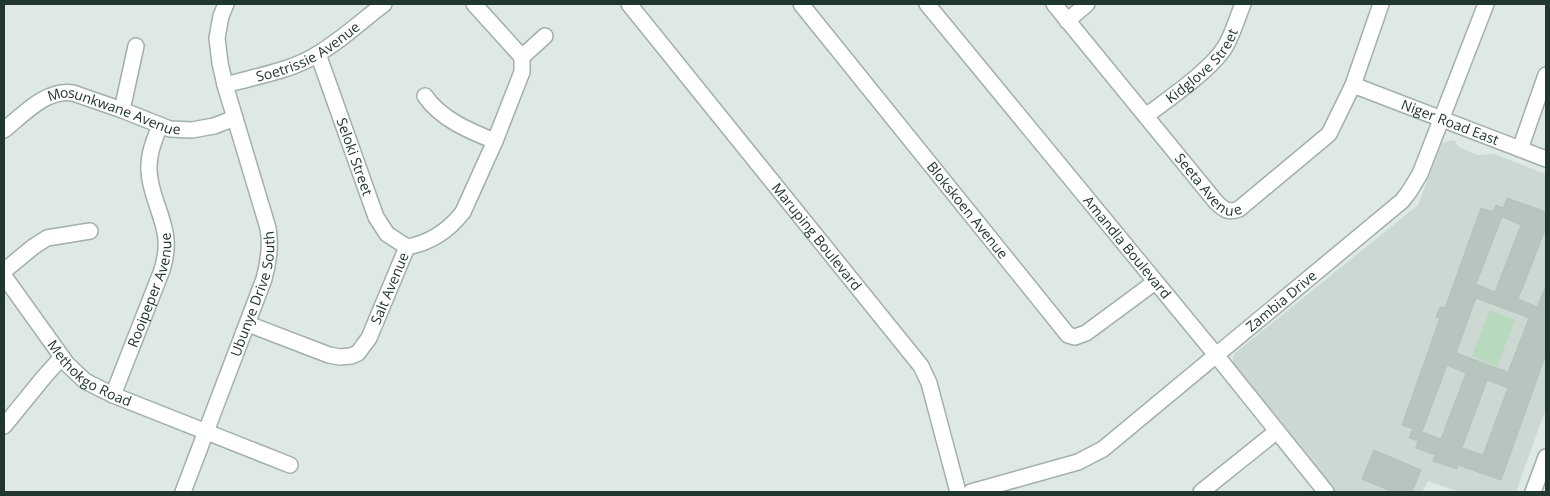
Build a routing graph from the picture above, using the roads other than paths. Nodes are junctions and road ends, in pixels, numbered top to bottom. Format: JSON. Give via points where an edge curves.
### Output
{"nodes":[{"id":1,"x":226,"y":4,"type":"edge"},
{"id":2,"x":384,"y":4,"type":"edge"},
{"id":3,"x":474,"y":4,"type":"edge"},
{"id":4,"x":629,"y":4,"type":"edge"},
{"id":5,"x":801,"y":4,"type":"edge"},
{"id":6,"x":927,"y":4,"type":"edge"},
{"id":7,"x":1054,"y":4,"type":"edge"},
{"id":8,"x":1087,"y":4,"type":"edge"},
{"id":9,"x":1243,"y":4,"type":"edge"},
{"id":10,"x":1382,"y":4,"type":"edge"},
{"id":11,"x":1486,"y":4,"type":"edge"},
{"id":12,"x":1067,"y":21,"type":"junction"},
{"id":13,"x":545,"y":36,"type":"dead end"},
{"id":14,"x":136,"y":46,"type":"dead end"},
{"id":15,"x":318,"y":54,"type":"junction"},
{"id":16,"x":522,"y":57,"type":"junction"},
{"id":17,"x":1546,"y":75,"type":"edge"},
{"id":18,"x":225,"y":85,"type":"junction"},
{"id":19,"x":1353,"y":85,"type":"junction"},
{"id":20,"x":425,"y":96,"type":"dead end"},
{"id":21,"x":122,"y":110,"type":"junction"},
{"id":22,"x":1146,"y":116,"type":"junction"},
{"id":23,"x":235,"y":118,"type":"junction"},
{"id":24,"x":1442,"y":119,"type":"junction"},
{"id":25,"x":160,"y":126,"type":"junction"},
{"id":26,"x":4,"y":130,"type":"edge"},
{"id":27,"x":495,"y":141,"type":"junction"},
{"id":28,"x":1520,"y":148,"type":"junction"},
{"id":29,"x":1546,"y":160,"type":"edge"},
{"id":30,"x":90,"y":231,"type":"dead end"},
{"id":31,"x":407,"y":247,"type":"junction"},
{"id":32,"x":4,"y":271,"type":"edge"},
{"id":33,"x":4,"y":276,"type":"edge"},
{"id":34,"x":1156,"y":282,"type":"junction"},
{"id":35,"x":248,"y":324,"type":"junction"},
{"id":36,"x":1216,"y":355,"type":"junction"},
{"id":37,"x":62,"y":357,"type":"junction"},
{"id":38,"x":113,"y":395,"type":"junction"},
{"id":39,"x":4,"y":426,"type":"edge"},
{"id":40,"x":207,"y":430,"type":"junction"},
{"id":41,"x":1277,"y":432,"type":"junction"},
{"id":42,"x":1546,"y":457,"type":"edge"},
{"id":43,"x":290,"y":465,"type":"dead end"},
{"id":44,"x":184,"y":492,"type":"edge"},
{"id":45,"x":958,"y":492,"type":"edge"},
{"id":46,"x":971,"y":492,"type":"edge"},
{"id":47,"x":1201,"y":492,"type":"edge"},
{"id":48,"x":1326,"y":492,"type":"edge"},
{"id":49,"x":1533,"y":492,"type":"edge"}],
"edges":[{"from":1,"to":18,"type":"street","name":"Ubunye Drive South","via":[[217,38]]},
{"from":2,"to":15,"type":"street","name":"Soetrissie Avenue"},
{"from":3,"to":16,"type":"street"},
{"from":4,"to":45,"type":"street","name":"Maruping Boulevard","via":[[921,366],[929,383]]},
{"from":5,"to":34,"type":"street","name":"Blokskoen Avenue","via":[[1068,335],[1075,337],[1086,333]]},
{"from":6,"to":34,"type":"street","name":"Amandla Boulevard"},
{"from":7,"to":12,"type":"street","name":"Seeta Avenue"},
{"from":8,"to":12,"type":"street"},
{"from":9,"to":22,"type":"street","name":"Kidglove Street","via":[[1226,47],[1217,58]]},
{"from":10,"to":19,"type":"street","name":"Seeta Avenue"},
{"from":11,"to":24,"type":"street","name":"Zambia Drive"},
{"from":12,"to":22,"type":"street","name":"Seeta Avenue"},
{"from":13,"to":16,"type":"street"},
{"from":14,"to":21,"type":"street"},
{"from":15,"to":18,"type":"street","name":"Soetrissie Avenue","via":[[291,66]]},
{"from":15,"to":31,"type":"street","name":"Seloki Street","via":[[376,217],[388,234]]},
{"from":16,"to":27,"type":"street","name":"Salt Avenue","via":[[522,72]]},
{"from":17,"to":28,"type":"street"},
{"from":18,"to":23,"type":"street","name":"Ubunye Drive South"},
{"from":19,"to":22,"type":"street","name":"Seeta Avenue","via":[[1329,134],[1247,203],[1233,211],[1216,202]]},
{"from":19,"to":24,"type":"street","name":"Niger Road East"},
{"from":20,"to":27,"type":"street","via":[[432,107],[445,116]]},
{"from":21,"to":25,"type":"street","name":"Mosunkwane Avenue"},
{"from":21,"to":26,"type":"street","name":"Mosunkwane Avenue","via":[[73,93],[57,93],[41,101]]},
{"from":23,"to":25,"type":"street","name":"Mosunkwane Avenue","via":[[192,130]]},
{"from":23,"to":35,"type":"street","name":"Ubunye Drive South","via":[[270,242],[264,279]]},
{"from":24,"to":28,"type":"street","name":"Niger Road East"},
{"from":24,"to":36,"type":"street","name":"Zambia Drive","via":[[1420,174],[1402,201]]},
{"from":25,"to":38,"type":"street","name":"Rooipeper Avenue","via":[[149,158],[149,171],[163,222],[166,256]]},
{"from":27,"to":31,"type":"street","name":"Salt Avenue","via":[[468,203],[457,220],[438,236]]},
{"from":28,"to":29,"type":"street","name":"Niger Road East"},
{"from":30,"to":32,"type":"street","via":[[46,238]]},
{"from":31,"to":35,"type":"street","name":"Salt Avenue","via":[[368,338],[358,353],[340,357],[329,355]]},
{"from":33,"to":37,"type":"street","name":"Methokgo Road"},
{"from":34,"to":36,"type":"street","name":"Amandla Boulevard"},
{"from":35,"to":40,"type":"street","name":"Ubunye Drive South"},
{"from":36,"to":41,"type":"street","name":"Amandla Boulevard"},
{"from":36,"to":46,"type":"street","name":"Zambia Drive","via":[[1088,458]]},
{"from":37,"to":38,"type":"street","name":"Methokgo Road","via":[[85,381]]},
{"from":37,"to":39,"type":"street"},
{"from":38,"to":40,"type":"street","name":"Methokgo Road"},
{"from":40,"to":43,"type":"street","name":"Methokgo Road"},
{"from":40,"to":44,"type":"street","name":"Ubunye Drive South"},
{"from":41,"to":47,"type":"street"},
{"from":41,"to":48,"type":"street","name":"Amandla Boulevard"},
{"from":42,"to":49,"type":"street"}]}
